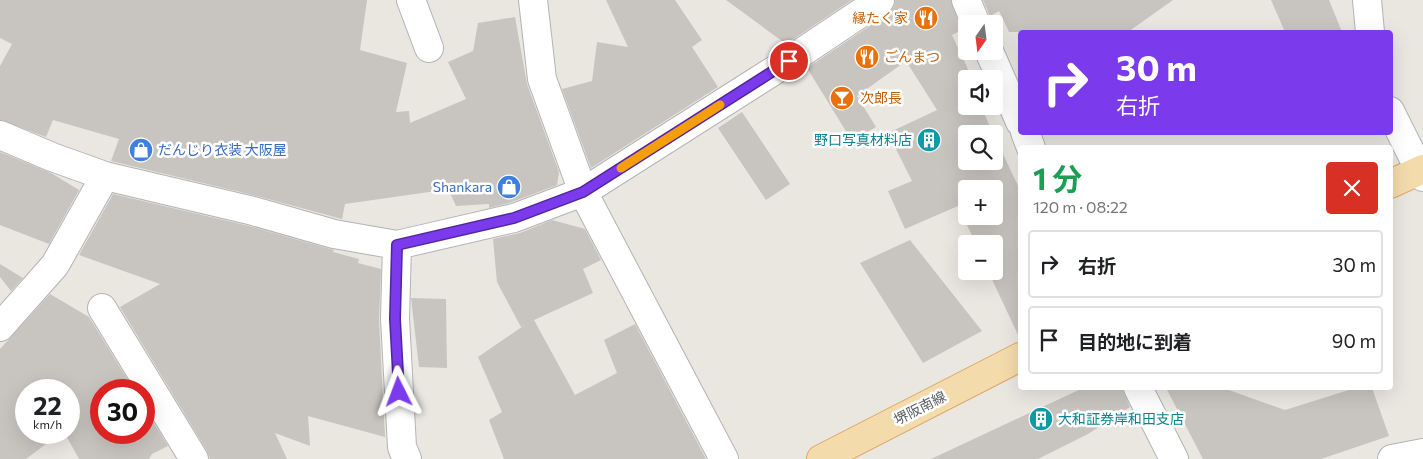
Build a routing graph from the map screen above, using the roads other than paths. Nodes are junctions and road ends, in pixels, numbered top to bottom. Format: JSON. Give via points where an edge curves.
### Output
{"nodes":[{"id":1,"x":411,"y":0,"type":"edge"},
{"id":2,"x":533,"y":0,"type":"edge"},
{"id":3,"x":880,"y":0,"type":"edge"},
{"id":4,"x":966,"y":0,"type":"edge"},
{"id":5,"x":1367,"y":0,"type":"edge"},
{"id":6,"x":972,"y":15,"type":"edge"},
{"id":7,"x":1370,"y":30,"type":"edge"},
{"id":8,"x":429,"y":48,"type":"dead end"},
{"id":9,"x":993,"y":60,"type":"edge"},
{"id":10,"x":1018,"y":117,"type":"edge"},
{"id":11,"x":1393,"y":117,"type":"edge"},
{"id":12,"x":0,"y":135,"type":"edge"},
{"id":13,"x":1422,"y":172,"type":"edge"},
{"id":14,"x":105,"y":176,"type":"junction"},
{"id":15,"x":1393,"y":183,"type":"edge"},
{"id":16,"x":583,"y":192,"type":"junction"},
{"id":17,"x":397,"y":245,"type":"junction"},
{"id":18,"x":102,"y":308,"type":"dead end"},
{"id":19,"x":0,"y":327,"type":"edge"},
{"id":20,"x":1018,"y":358,"type":"edge"},
{"id":21,"x":1139,"y":390,"type":"edge"},
{"id":22,"x":1423,"y":453,"type":"edge"},
{"id":23,"x":194,"y":459,"type":"edge"},
{"id":24,"x":407,"y":459,"type":"edge"},
{"id":25,"x":724,"y":459,"type":"edge"},
{"id":26,"x":820,"y":459,"type":"edge"},
{"id":27,"x":1174,"y":459,"type":"edge"},
{"id":28,"x":1392,"y":459,"type":"edge"}],
"edges":[{"from":1,"to":8,"type":"street"},
{"from":2,"to":16,"type":"street","via":[[542,79]]},
{"from":3,"to":16,"type":"street"},
{"from":4,"to":6,"type":"street"},
{"from":5,"to":7,"type":"street"},
{"from":9,"to":10,"type":"street"},
{"from":11,"to":13,"type":"street"},
{"from":12,"to":14,"type":"street","via":[[52,158]]},
{"from":13,"to":15,"type":"main road"},
{"from":14,"to":17,"type":"street","via":[[334,234]]},
{"from":14,"to":19,"type":"street","via":[[55,266]]},
{"from":16,"to":17,"type":"street","via":[[514,218]]},
{"from":16,"to":25,"type":"street"},
{"from":17,"to":24,"type":"street","via":[[395,319],[402,447]]},
{"from":18,"to":23,"type":"street"},
{"from":20,"to":26,"type":"main road","name":"堺阪南線"},
{"from":21,"to":27,"type":"street"},
{"from":22,"to":28,"type":"street"}]}
